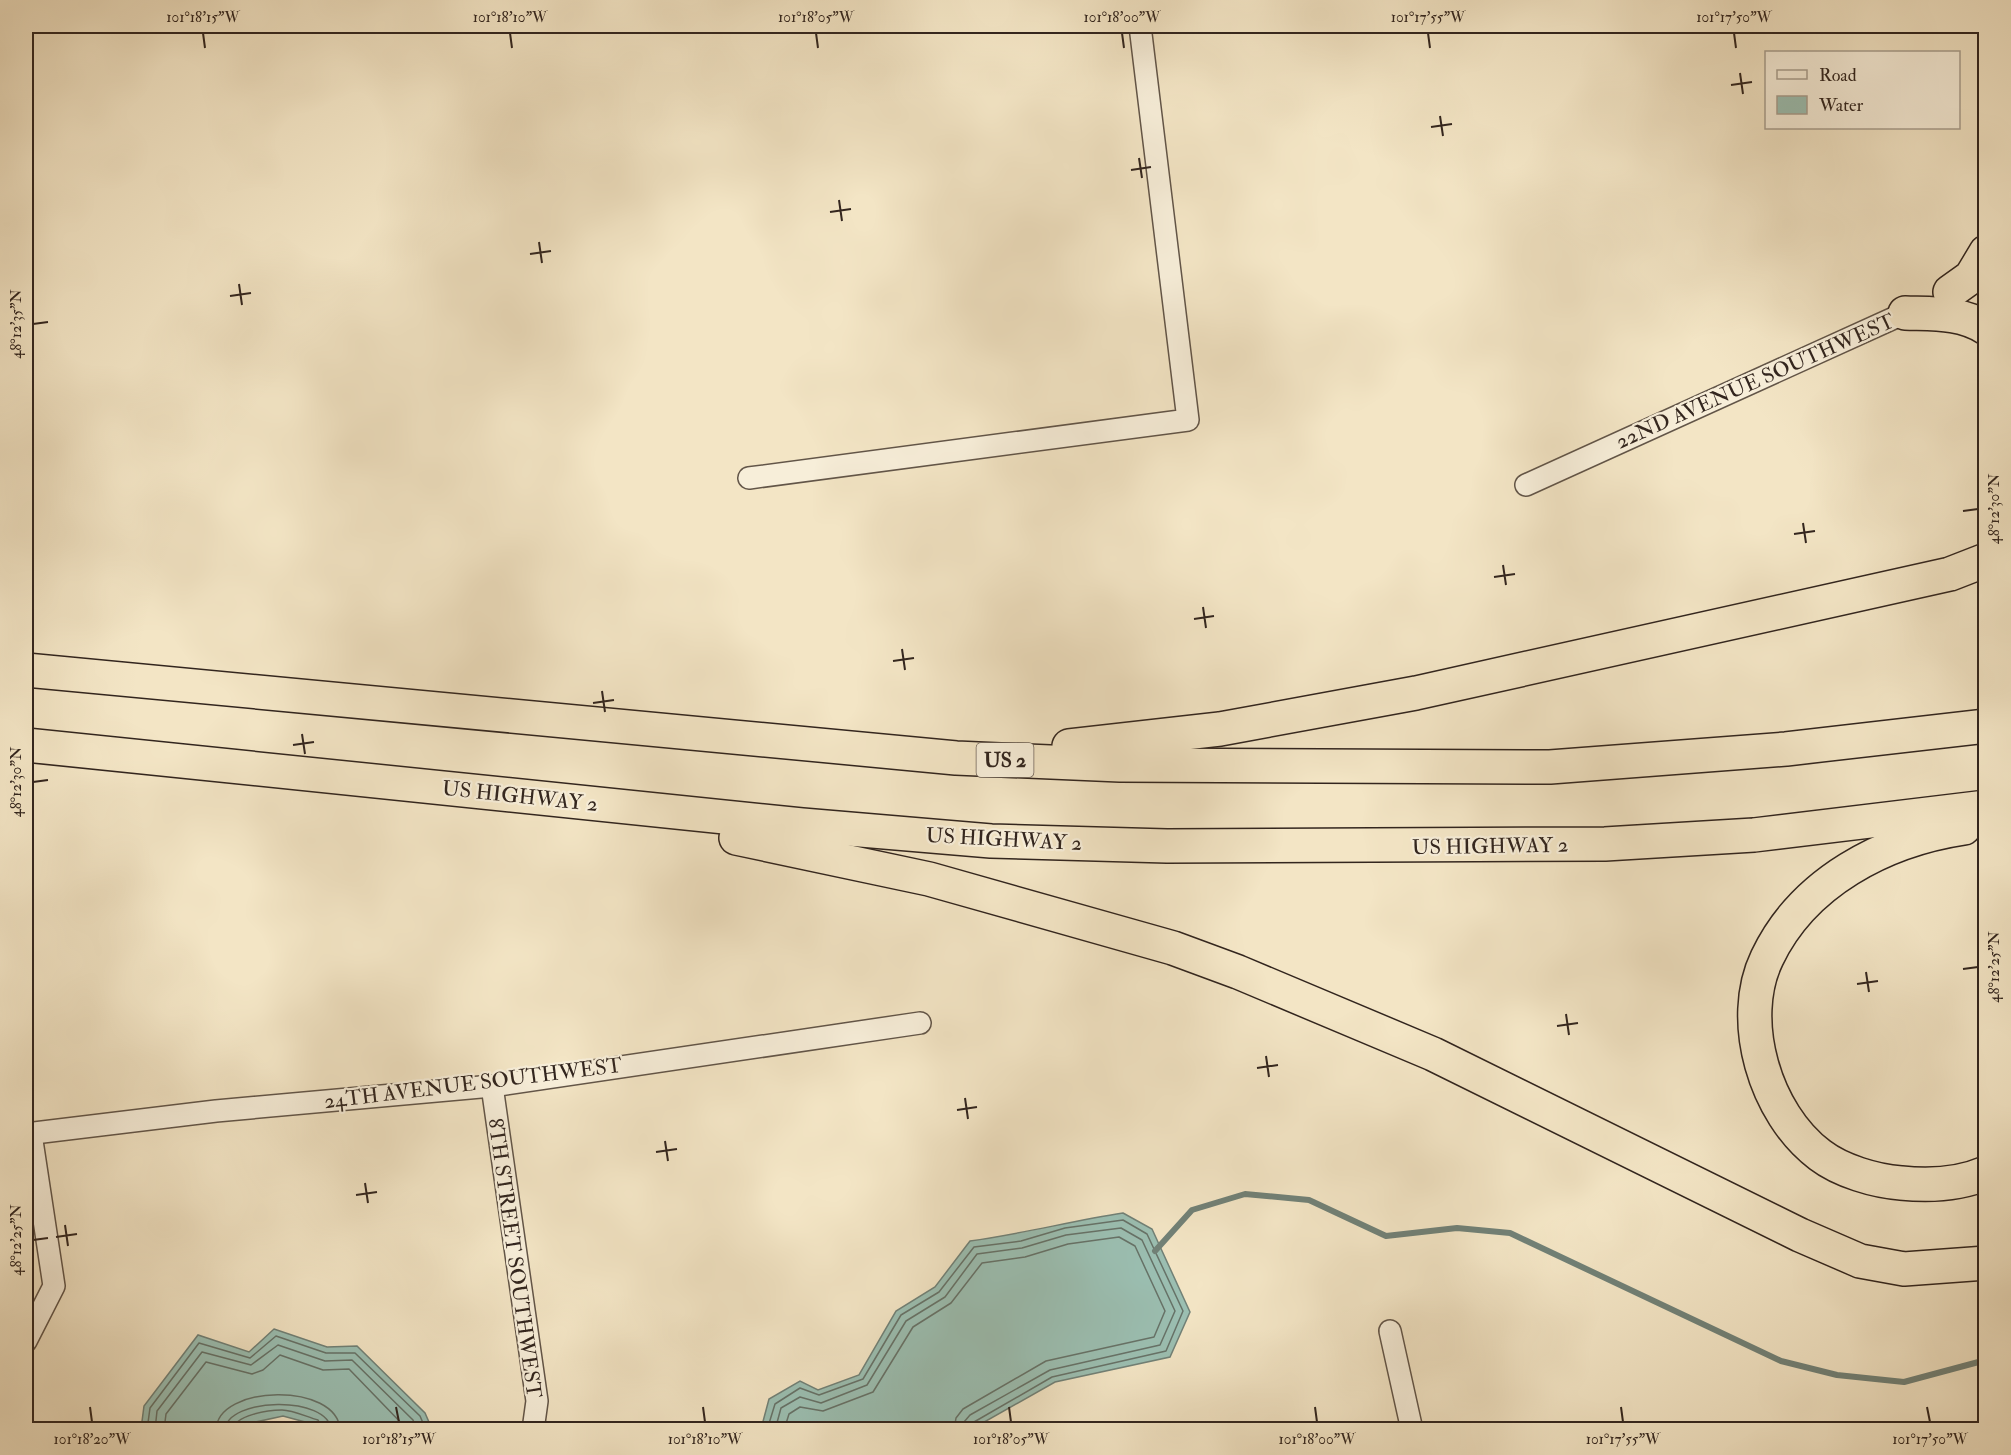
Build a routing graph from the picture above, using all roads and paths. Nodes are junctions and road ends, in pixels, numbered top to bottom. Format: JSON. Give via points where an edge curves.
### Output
{"nodes":[{"id":1,"x":1140,"y":26,"type":"edge"},
{"id":2,"x":1986,"y":252,"type":"edge"},
{"id":3,"x":1986,"y":283,"type":"edge"},
{"id":4,"x":1950,"y":292,"type":"junction"},
{"id":5,"x":1905,"y":314,"type":"junction"},
{"id":6,"x":1986,"y":328,"type":"edge"},
{"id":7,"x":749,"y":478,"type":"dead end"},
{"id":8,"x":1526,"y":485,"type":"dead end"},
{"id":9,"x":1986,"y":560,"type":"edge"},
{"id":10,"x":26,"y":670,"type":"edge"},
{"id":11,"x":1986,"y":726,"type":"edge"},
{"id":12,"x":26,"y":745,"type":"edge"},
{"id":13,"x":89,"y":752,"type":"junction"},
{"id":14,"x":884,"y":752,"type":"junction"},
{"id":15,"x":26,"y":753,"type":"edge"},
{"id":16,"x":562,"y":800,"type":"junction"},
{"id":17,"x":1986,"y":807,"type":"edge"},
{"id":18,"x":1986,"y":824,"type":"edge"},
{"id":19,"x":920,"y":1023,"type":"dead end"},
{"id":20,"x":492,"y":1086,"type":"junction"},
{"id":21,"x":28,"y":1134,"type":"edge"},
{"id":22,"x":1986,"y":1173,"type":"edge"},
{"id":23,"x":1986,"y":1263,"type":"edge"},
{"id":24,"x":1390,"y":1331,"type":"dead end"},
{"id":25,"x":26,"y":1341,"type":"edge"},
{"id":26,"x":533,"y":1430,"type":"edge"},
{"id":27,"x":1412,"y":1430,"type":"edge"}],
"edges":[{"from":1,"to":7,"type":"street","via":[[1188,420]]},
{"from":2,"to":4,"type":"highway","via":[[1971,276]]},
{"from":3,"to":4,"type":"street","name":"22ND AVENUE SOUTHWEST"},
{"from":4,"to":5,"type":"street","name":"22ND AVENUE SOUTHWEST"},
{"from":5,"to":6,"type":"highway","via":[[1945,314],[1972,319]]},
{"from":5,"to":8,"type":"street","name":"22ND AVENUE SOUTHWEST"},
{"from":9,"to":14,"type":"highway","via":[[1950,574],[1451,686],[1220,729],[1083,746]]},
{"from":10,"to":14,"type":"highway","number":"US 2"},
{"from":11,"to":14,"type":"highway","number":"US 2","via":[[1797,748],[1550,767],[1120,765]]},
{"from":12,"to":13,"type":"highway","name":"US HIGHWAY 2"},
{"from":13,"to":15,"type":"highway"},
{"from":13,"to":16,"type":"highway","name":"US HIGHWAY 2"},
{"from":16,"to":17,"type":"highway","name":"US HIGHWAY 2","via":[[990,841],[1167,846],[1605,844],[1754,835]]},
{"from":16,"to":23,"type":"highway","via":[[644,822],[761,842],[929,879],[1173,948],[1424,1049],[1860,1261],[1904,1269]]},
{"from":18,"to":22,"type":"highway","via":[[1943,831],[1902,845],[1860,863],[1822,886],[1773,944],[1758,983],[1755,1006],[1768,1082],[1788,1121],[1820,1155],[1887,1182],[1934,1185]]},
{"from":19,"to":20,"type":"street","name":"24TH AVENUE SOUTHWEST"},
{"from":20,"to":21,"type":"street","name":"24TH AVENUE SOUTHWEST","via":[[216,1111]]},
{"from":20,"to":26,"type":"street","name":"8TH STREET SOUTHWEST","via":[[537,1401]]},
{"from":21,"to":25,"type":"street","via":[[54,1286]]},
{"from":24,"to":27,"type":"street"}]}
